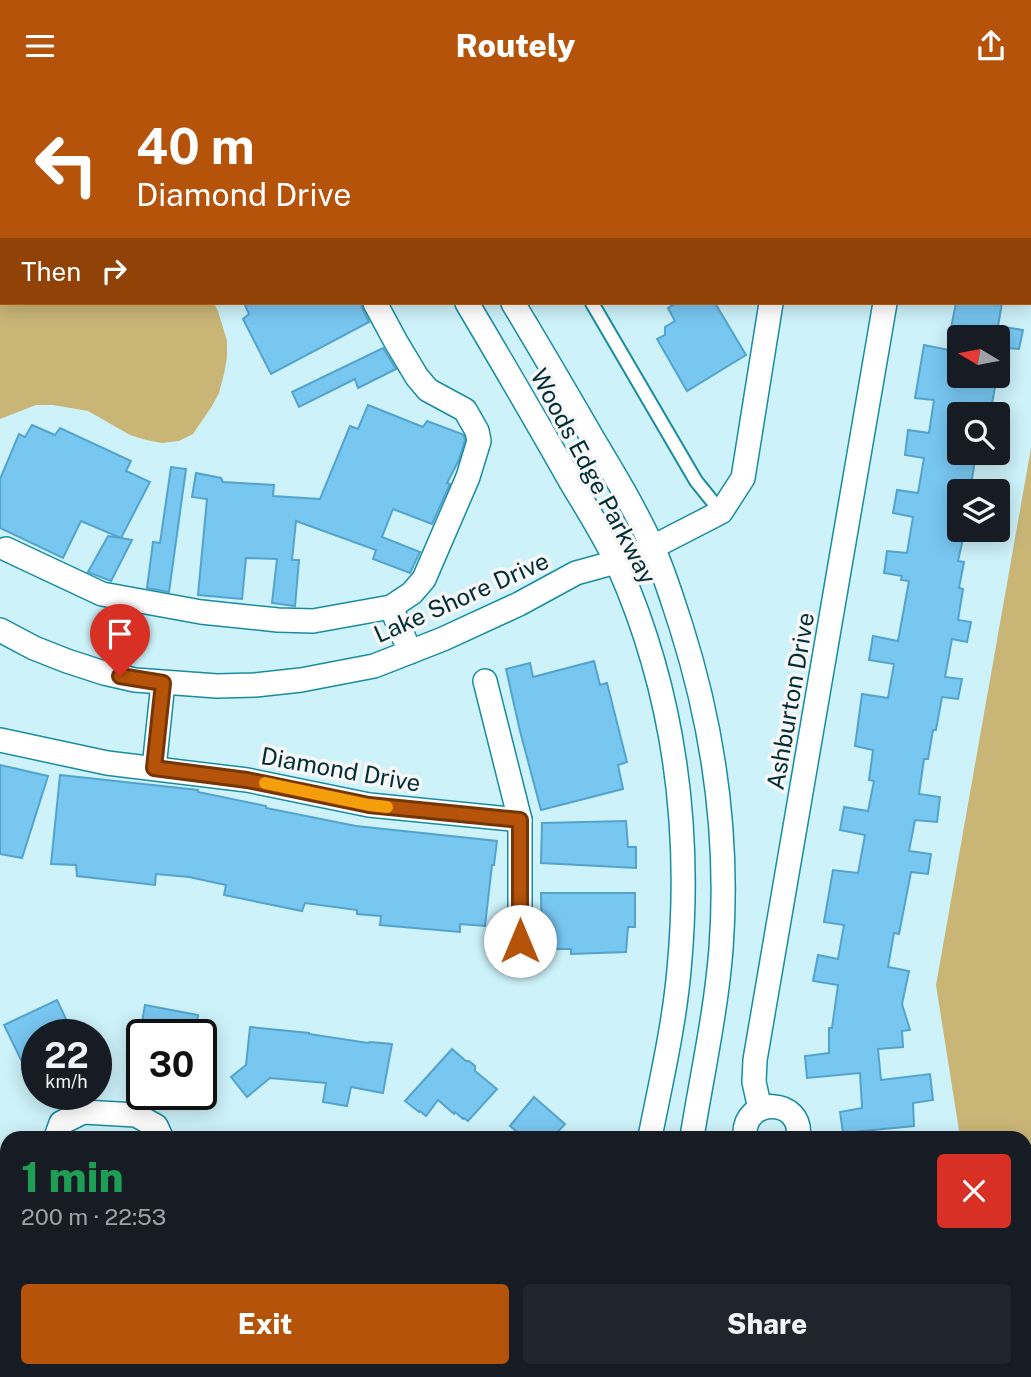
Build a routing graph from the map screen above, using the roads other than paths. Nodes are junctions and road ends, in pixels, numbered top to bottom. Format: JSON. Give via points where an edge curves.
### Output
{"nodes":[{"id":1,"x":377,"y":305,"type":"edge"},
{"id":2,"x":468,"y":305,"type":"edge"},
{"id":3,"x":514,"y":305,"type":"edge"},
{"id":4,"x":593,"y":305,"type":"edge"},
{"id":5,"x":771,"y":305,"type":"edge"},
{"id":6,"x":885,"y":305,"type":"edge"},
{"id":7,"x":721,"y":512,"type":"junction"},
{"id":8,"x":653,"y":547,"type":"junction"},
{"id":9,"x":6,"y":549,"type":"dead end"},
{"id":10,"x":616,"y":562,"type":"junction"},
{"id":11,"x":391,"y":607,"type":"junction"},
{"id":12,"x":0,"y":630,"type":"edge"},
{"id":13,"x":410,"y":652,"type":"junction"},
{"id":14,"x":485,"y":681,"type":"dead end"},
{"id":15,"x":163,"y":683,"type":"junction"},
{"id":16,"x":0,"y":740,"type":"edge"},
{"id":17,"x":154,"y":768,"type":"junction"},
{"id":18,"x":520,"y":820,"type":"junction"},
{"id":19,"x":520,"y":941,"type":"dead end"},
{"id":20,"x":760,"y":1108,"type":"junction"},
{"id":21,"x":58,"y":1131,"type":"edge"},
{"id":22,"x":158,"y":1131,"type":"edge"},
{"id":23,"x":651,"y":1131,"type":"edge"},
{"id":24,"x":693,"y":1131,"type":"edge"},
{"id":25,"x":746,"y":1131,"type":"edge"},
{"id":26,"x":799,"y":1131,"type":"edge"}],
"edges":[{"from":1,"to":11,"type":"street","via":[[417,377],[428,390],[465,410],[479,441],[424,579]]},
{"from":2,"to":10,"type":"street","name":"Woods Edge Parkway"},
{"from":3,"to":8,"type":"street","name":"Woods Edge Parkway"},
{"from":4,"to":7,"type":"lane","via":[[696,481]]},
{"from":5,"to":7,"type":"street","via":[[743,478]]},
{"from":6,"to":20,"type":"street","name":"Ashburton Drive","via":[[755,1060]]},
{"from":7,"to":8,"type":"street","name":"Lake Shore Drive"},
{"from":8,"to":10,"type":"street","name":"Lake Shore Drive"},
{"from":8,"to":24,"type":"street","name":"Woods Edge Parkway","via":[[703,704],[720,810],[724,890],[720,951]]},
{"from":9,"to":11,"type":"street","via":[[102,594],[201,612],[313,621]]},
{"from":10,"to":13,"type":"street","name":"Lake Shore Drive","via":[[576,573]]},
{"from":10,"to":23,"type":"street","name":"Woods Edge Parkway","via":[[658,676],[680,791],[684,897],[679,971]]},
{"from":11,"to":13,"type":"street"},
{"from":12,"to":15,"type":"street","name":"Lake Shore Drive","via":[[92,669]]},
{"from":13,"to":15,"type":"street","name":"Lake Shore Drive","via":[[374,666],[300,680],[242,686]]},
{"from":14,"to":18,"type":"street"},
{"from":15,"to":17,"type":"street"},
{"from":16,"to":17,"type":"street","name":"Diamond Drive"},
{"from":17,"to":18,"type":"street","name":"Diamond Drive","via":[[247,780],[369,805]]},
{"from":18,"to":19,"type":"street"},
{"from":20,"to":25,"type":"street","via":[[751,1115]]},
{"from":20,"to":26,"type":"street","via":[[785,1109]]},
{"from":21,"to":22,"type":"street","via":[[61,1123],[83,1112],[136,1115]]}]}
